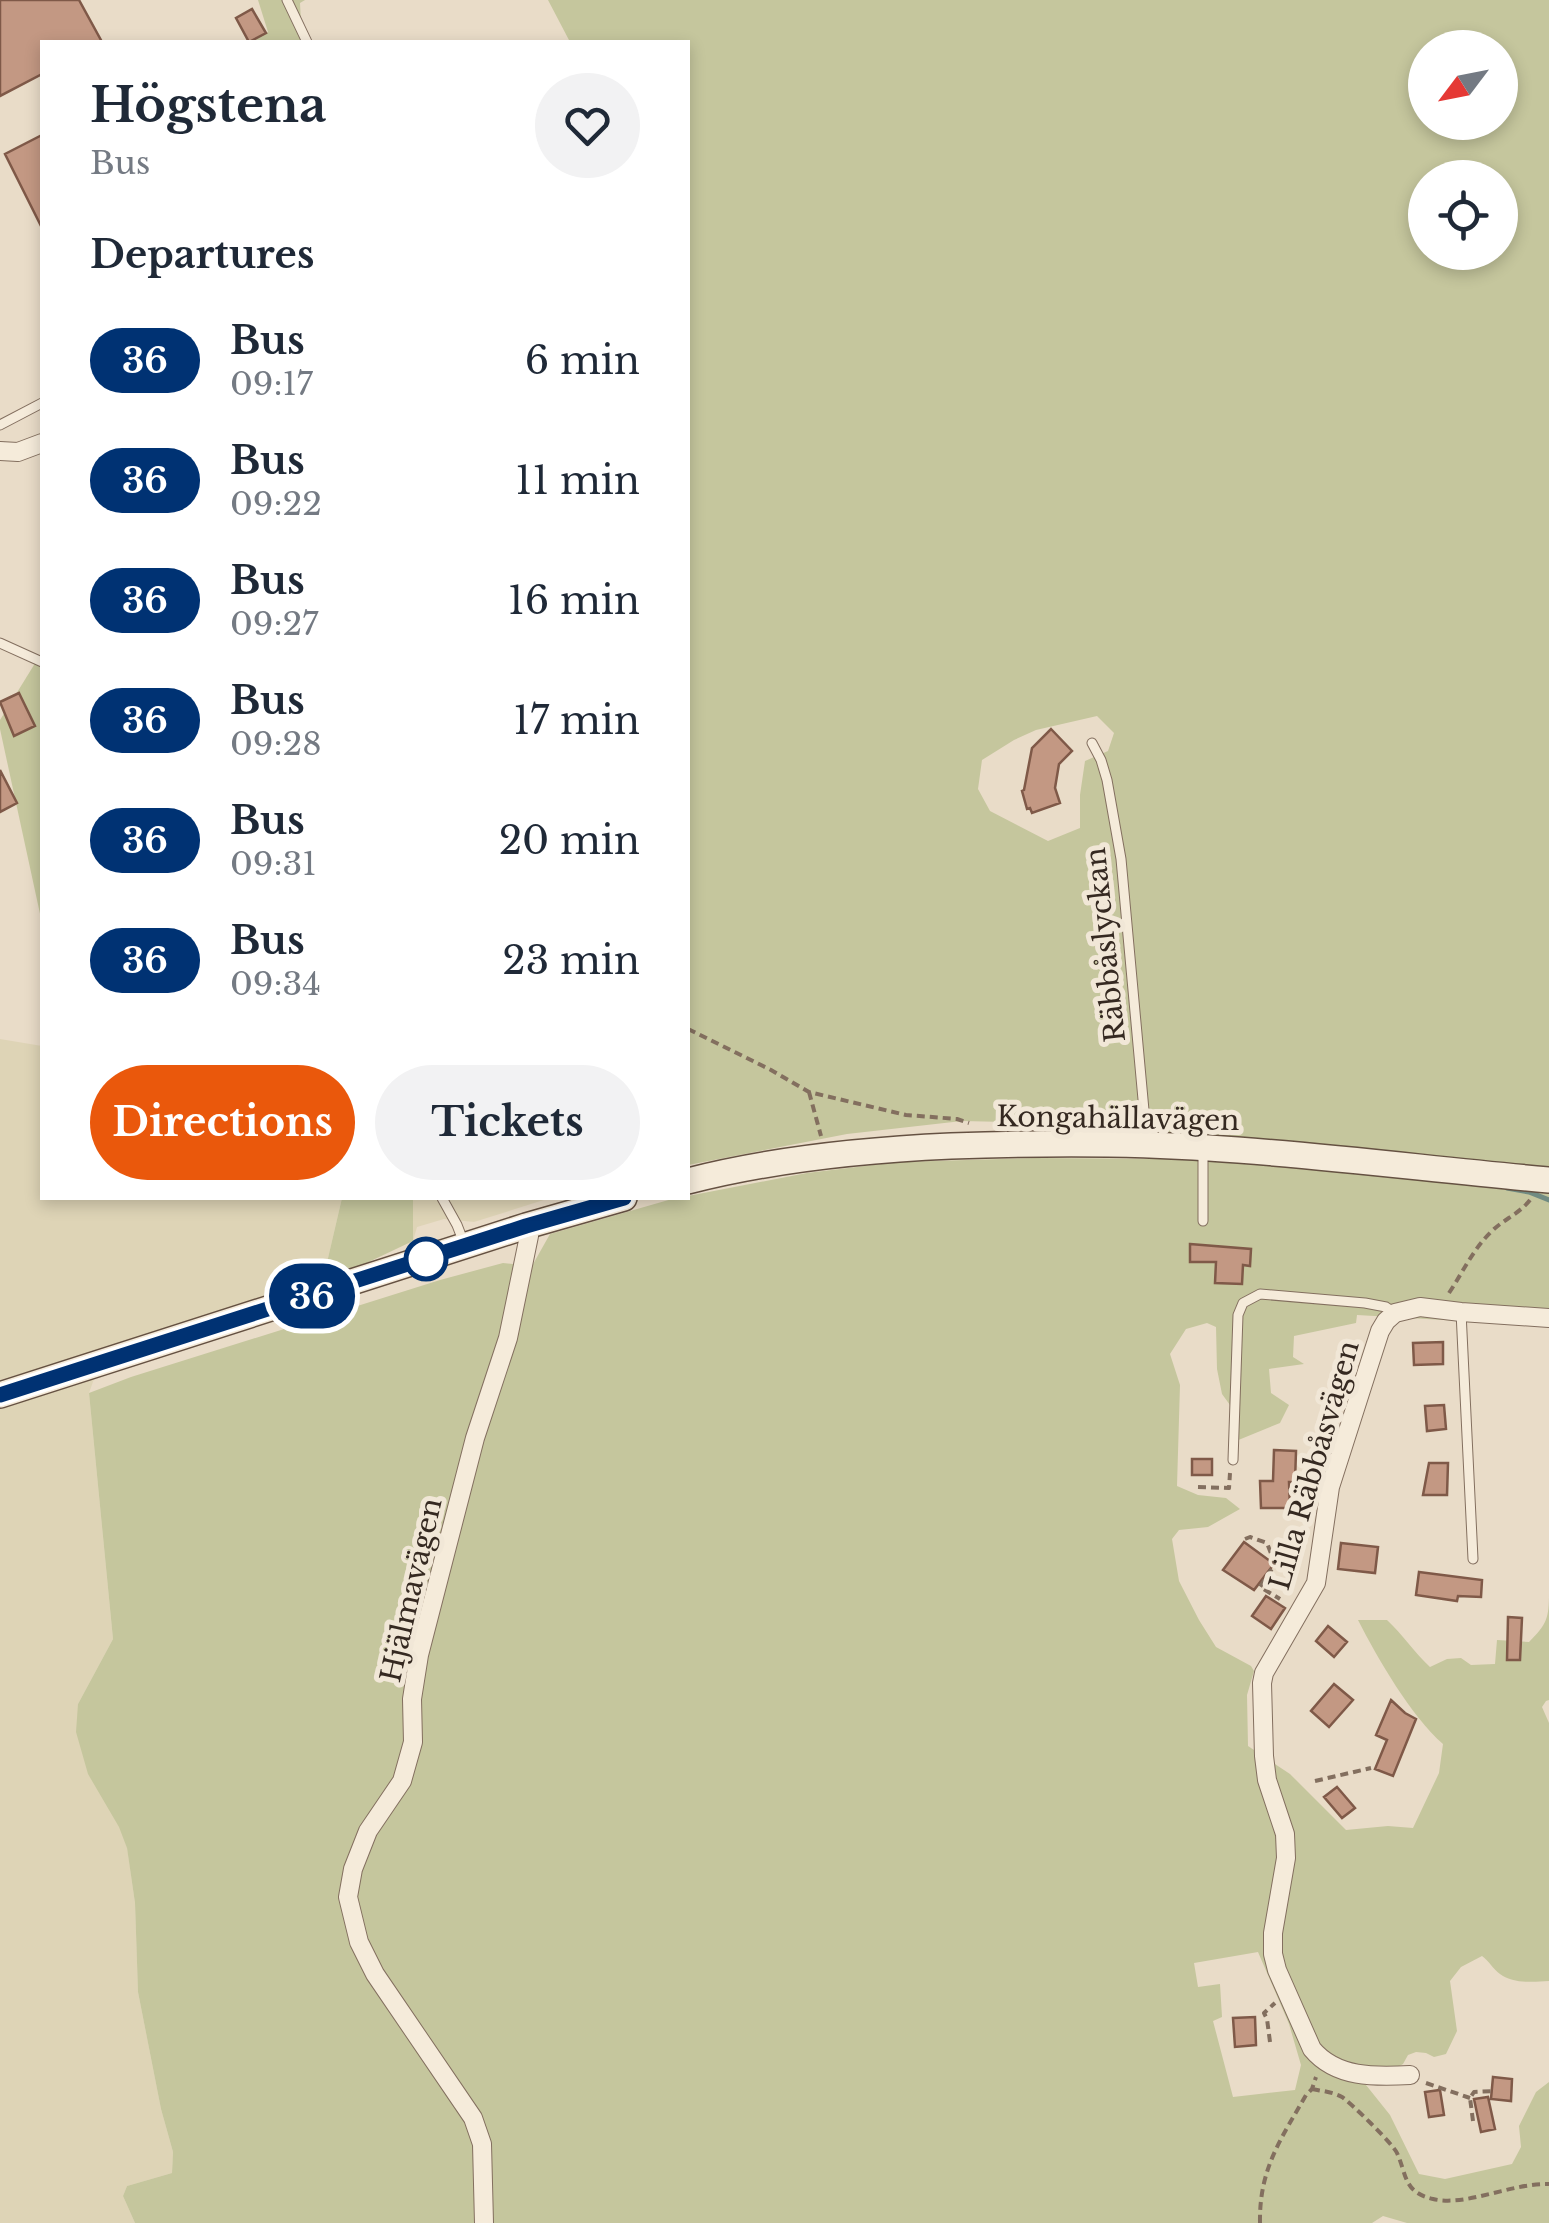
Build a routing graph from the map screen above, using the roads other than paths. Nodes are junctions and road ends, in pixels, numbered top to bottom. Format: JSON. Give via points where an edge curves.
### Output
{"nodes":[{"id":1,"x":286,"y":0,"type":"edge"},
{"id":2,"x":305,"y":40,"type":"edge"},
{"id":3,"x":40,"y":405,"type":"edge"},
{"id":4,"x":0,"y":425,"type":"edge"},
{"id":5,"x":40,"y":444,"type":"edge"},
{"id":6,"x":0,"y":451,"type":"edge"},
{"id":7,"x":0,"y":643,"type":"edge"},
{"id":8,"x":40,"y":661,"type":"edge"},
{"id":9,"x":1092,"y":743,"type":"dead end"},
{"id":10,"x":1147,"y":1146,"type":"junction"},
{"id":11,"x":1203,"y":1148,"type":"junction"},
{"id":12,"x":690,"y":1180,"type":"edge"},
{"id":13,"x":1540,"y":1189,"type":"edge"},
{"id":14,"x":443,"y":1200,"type":"edge"},
{"id":15,"x":617,"y":1200,"type":"edge"},
{"id":16,"x":1203,"y":1221,"type":"dead end"},
{"id":17,"x":526,"y":1226,"type":"junction"},
{"id":18,"x":465,"y":1246,"type":"junction"},
{"id":19,"x":1461,"y":1312,"type":"junction"},
{"id":20,"x":1395,"y":1313,"type":"junction"},
{"id":21,"x":1549,"y":1318,"type":"edge"},
{"id":22,"x":0,"y":1395,"type":"edge"},
{"id":23,"x":1233,"y":1460,"type":"road end"},
{"id":24,"x":1474,"y":1559,"type":"dead end"},
{"id":25,"x":1418,"y":2079,"type":"road end"},
{"id":26,"x":484,"y":2223,"type":"edge"}],
"edges":[{"from":1,"to":2,"type":"lane"},
{"from":3,"to":4,"type":"lane"},
{"from":5,"to":6,"type":"street"},
{"from":7,"to":8,"type":"lane"},
{"from":9,"to":10,"type":"lane","name":"Räbbåslyckan","via":[[1107,780],[1121,859]]},
{"from":10,"to":11,"type":"street","name":"Kongahällavägen"},
{"from":10,"to":12,"type":"street","name":"Kongahällavägen","via":[[900,1148]]},
{"from":11,"to":13,"type":"street","name":"Kongahällavägen"},
{"from":11,"to":16,"type":"lane"},
{"from":14,"to":18,"type":"lane"},
{"from":15,"to":17,"type":"street"},
{"from":17,"to":18,"type":"street"},
{"from":17,"to":26,"type":"street","name":"Hjälmavägen","via":[[508,1338],[419,1656],[413,1742],[402,1781],[368,1831],[348,1897],[375,1974],[472,2118],[482,2144]]},
{"from":18,"to":22,"type":"street"},
{"from":19,"to":20,"type":"street","name":"Lilla Räbbåsvägen","via":[[1420,1307]]},
{"from":19,"to":21,"type":"street","name":"Lilla Räbbåsvägen"},
{"from":19,"to":24,"type":"lane"},
{"from":20,"to":23,"type":"lane","name":"Lilla Räbbåsvägen","via":[[1365,1303],[1278,1295],[1243,1303]]},
{"from":20,"to":25,"type":"street","name":"Lilla Räbbåsvägen","via":[[1380,1331],[1330,1487],[1316,1583],[1264,1674],[1264,1756],[1285,1834],[1273,1933],[1276,1970],[1312,2049],[1334,2068]]}]}
